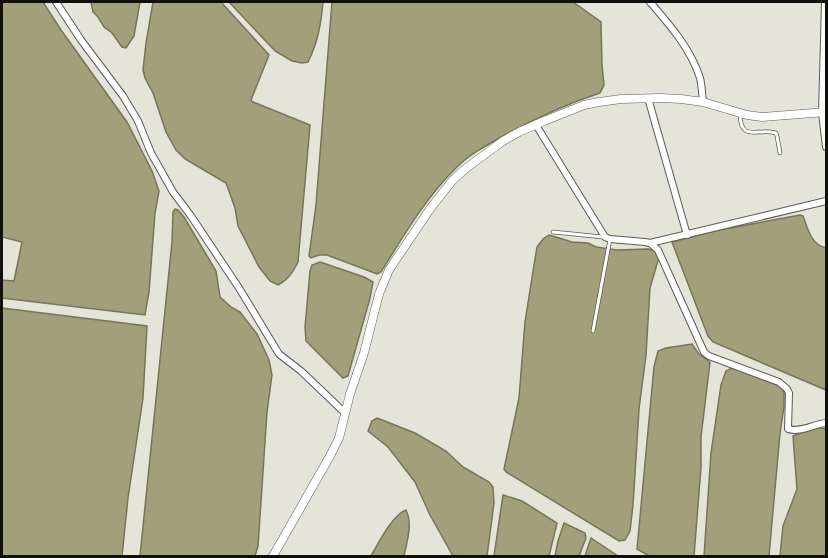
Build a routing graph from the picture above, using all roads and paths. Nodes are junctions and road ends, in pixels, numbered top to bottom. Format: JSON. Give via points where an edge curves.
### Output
{"nodes":[{"id":1,"x":56,"y":2,"type":"edge"},
{"id":2,"x":650,"y":2,"type":"edge"},
{"id":3,"x":825,"y":2,"type":"edge"},
{"id":4,"x":648,"y":99,"type":"junction"},
{"id":5,"x":703,"y":102,"type":"junction"},
{"id":6,"x":740,"y":113,"type":"junction"},
{"id":7,"x":824,"y":113,"type":"edge"},
{"id":8,"x":536,"y":125,"type":"junction"},
{"id":9,"x":826,"y":147,"type":"edge"},
{"id":10,"x":780,"y":153,"type":"dead end"},
{"id":11,"x":826,"y":201,"type":"edge"},
{"id":12,"x":553,"y":232,"type":"dead end"},
{"id":13,"x":687,"y":235,"type":"junction"},
{"id":14,"x":607,"y":238,"type":"junction"},
{"id":15,"x":650,"y":243,"type":"junction"},
{"id":16,"x":593,"y":331,"type":"dead end"},
{"id":17,"x":345,"y":413,"type":"junction"},
{"id":18,"x":826,"y":423,"type":"edge"},
{"id":19,"x":273,"y":556,"type":"edge"}],
"edges":[{"from":1,"to":17,"type":"street","via":[[123,96],[173,192],[279,354]]},
{"from":2,"to":5,"type":"street","via":[[677,34],[694,64]]},
{"from":3,"to":7,"type":"street"},
{"from":4,"to":5,"type":"street"},
{"from":4,"to":8,"type":"street","via":[[584,105]]},
{"from":4,"to":13,"type":"street"},
{"from":5,"to":6,"type":"street"},
{"from":6,"to":7,"type":"street","via":[[762,117]]},
{"from":6,"to":10,"type":"lane","via":[[743,129],[776,133]]},
{"from":7,"to":9,"type":"street"},
{"from":8,"to":14,"type":"street"},
{"from":8,"to":17,"type":"street","via":[[503,141],[452,181],[403,248],[383,281]]},
{"from":11,"to":13,"type":"street"},
{"from":12,"to":14,"type":"lane"},
{"from":13,"to":15,"type":"street"},
{"from":14,"to":15,"type":"street"},
{"from":14,"to":16,"type":"lane"},
{"from":15,"to":18,"type":"street","via":[[658,250],[704,352],[784,386],[789,393],[788,429],[796,431]]},
{"from":17,"to":19,"type":"street","via":[[330,456]]}]}
